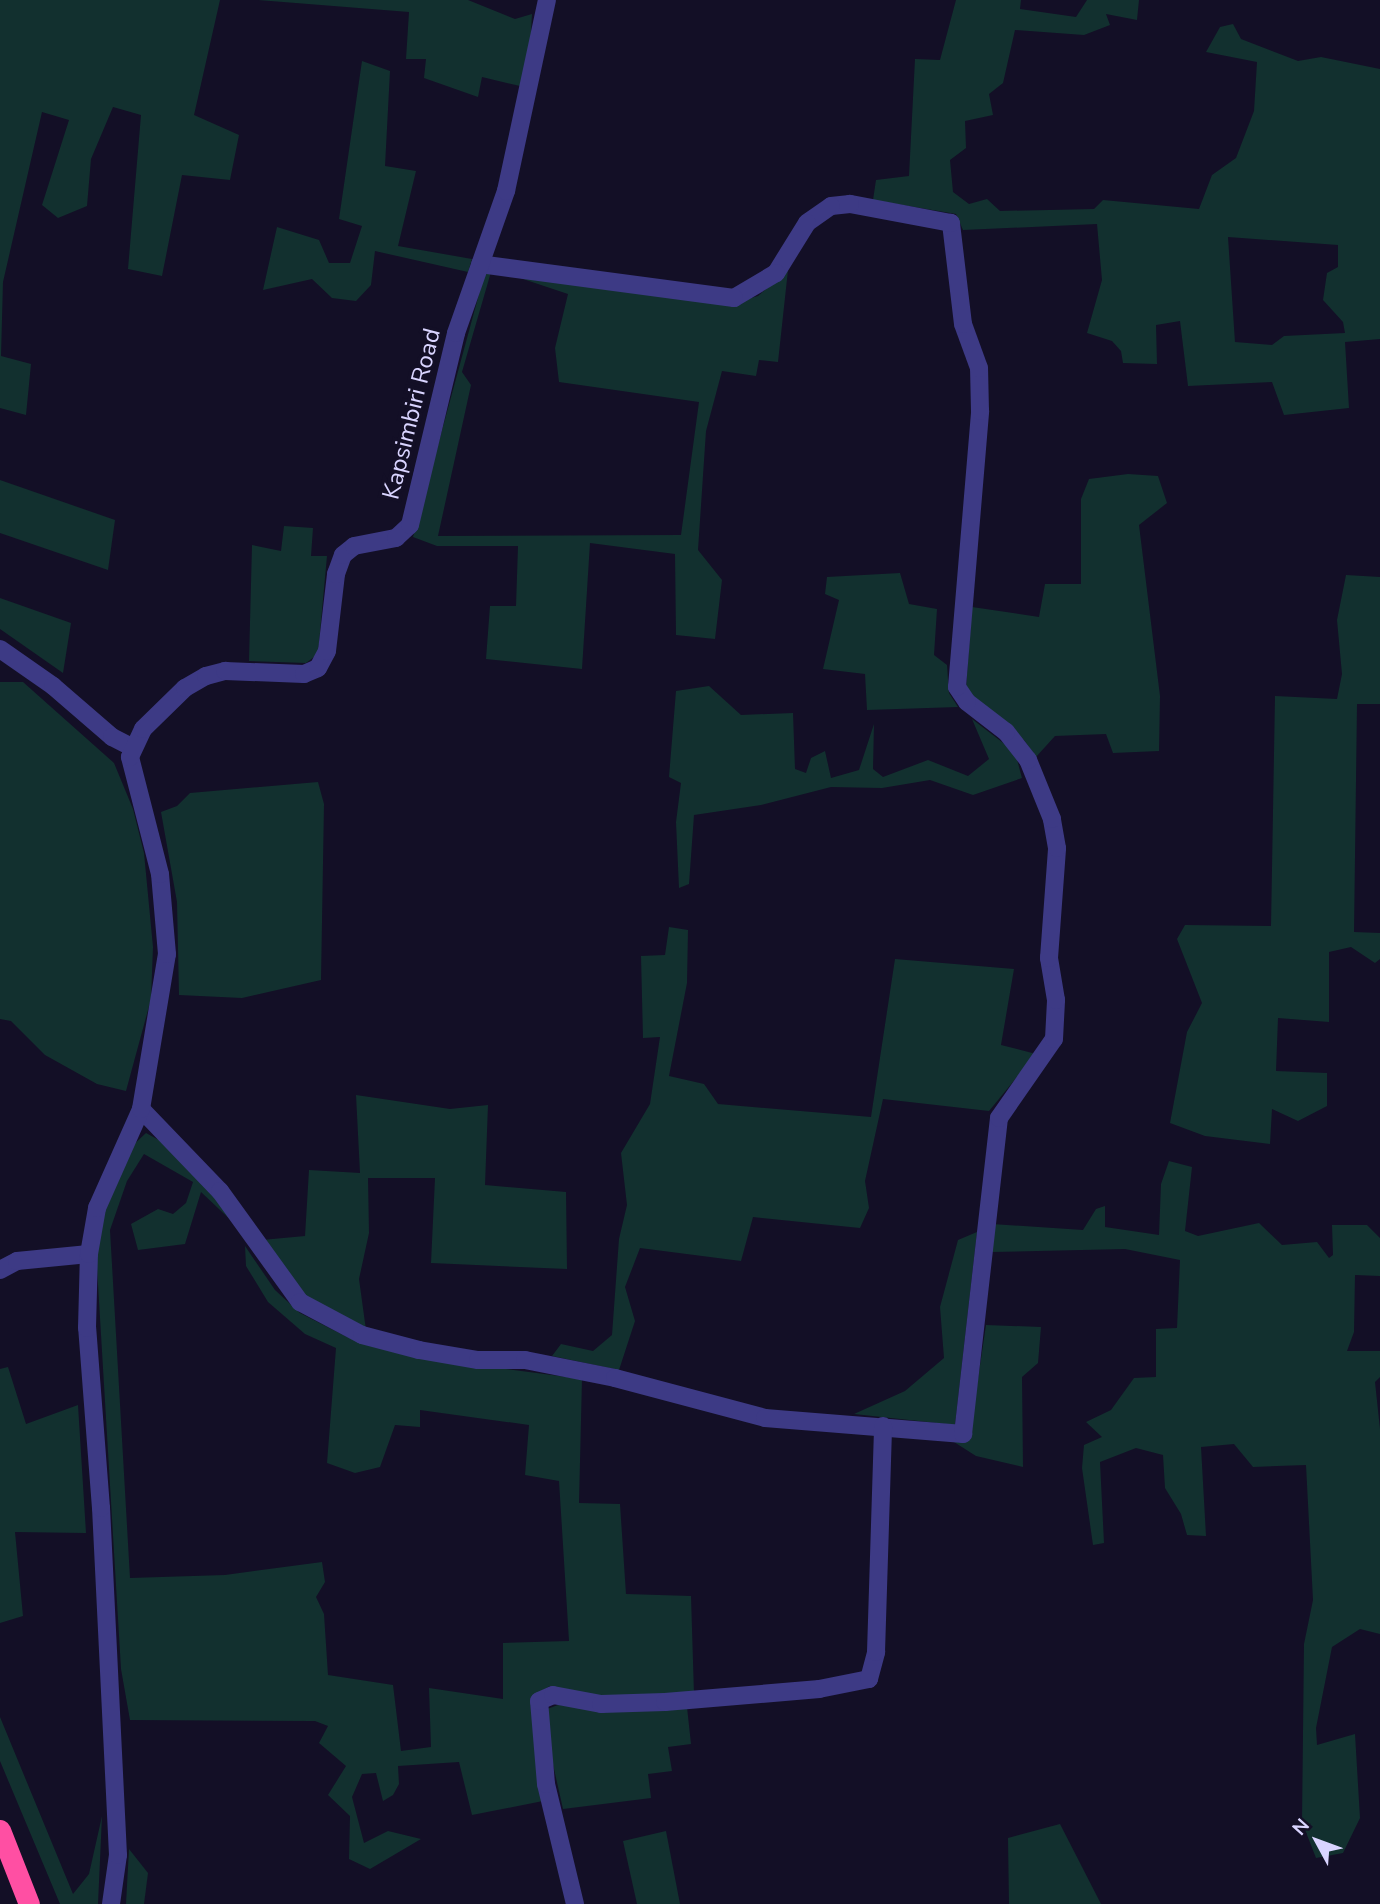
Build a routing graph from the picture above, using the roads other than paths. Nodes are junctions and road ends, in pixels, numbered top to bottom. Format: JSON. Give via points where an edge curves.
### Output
{"nodes":[{"id":1,"x":547,"y":0,"type":"edge"},
{"id":2,"x":480,"y":264,"type":"junction"},
{"id":3,"x":0,"y":649,"type":"edge"},
{"id":4,"x":132,"y":747,"type":"junction"},
{"id":5,"x":141,"y":1109,"type":"junction"},
{"id":6,"x":89,"y":1254,"type":"junction"},
{"id":7,"x":0,"y":1270,"type":"edge"},
{"id":8,"x":883,"y":1426,"type":"junction"},
{"id":9,"x":0,"y":1830,"type":"edge"},
{"id":10,"x":29,"y":1904,"type":"edge"},
{"id":11,"x":111,"y":1904,"type":"edge"},
{"id":12,"x":575,"y":1904,"type":"edge"}],
"edges":[{"from":1,"to":2,"type":"street","name":"Kapsimbiri Road","via":[[506,191]]},
{"from":2,"to":4,"type":"street","name":"Kapsimbiri Road","via":[[453,345],[410,525],[396,538],[354,546],[343,555],[324,659],[304,674],[225,671],[206,676],[167,705]]},
{"from":2,"to":8,"type":"street","via":[[734,298],[776,273],[807,223],[831,206],[850,204],[950,223],[963,324],[979,368],[980,411],[957,687],[967,702],[1019,746],[1052,819],[1056,848],[1049,958],[1057,1021],[1045,1057],[999,1118],[962,1434]]},
{"from":3,"to":4,"type":"street","via":[[53,686],[112,737]]},
{"from":4,"to":5,"type":"street","via":[[132,778],[160,874],[167,954]]},
{"from":5,"to":6,"type":"street","via":[[97,1208]]},
{"from":5,"to":8,"type":"street","via":[[220,1191],[300,1302],[330,1322],[419,1350],[478,1360],[524,1360],[615,1378],[765,1418]]},
{"from":6,"to":7,"type":"street","via":[[18,1261]]},
{"from":6,"to":11,"type":"street","via":[[87,1328],[101,1508],[117,1855]]},
{"from":8,"to":12,"type":"street","via":[[876,1652],[869,1679],[819,1689],[666,1702],[601,1704],[553,1695],[539,1701],[546,1784]]},
{"from":9,"to":10,"type":"highway"}]}
